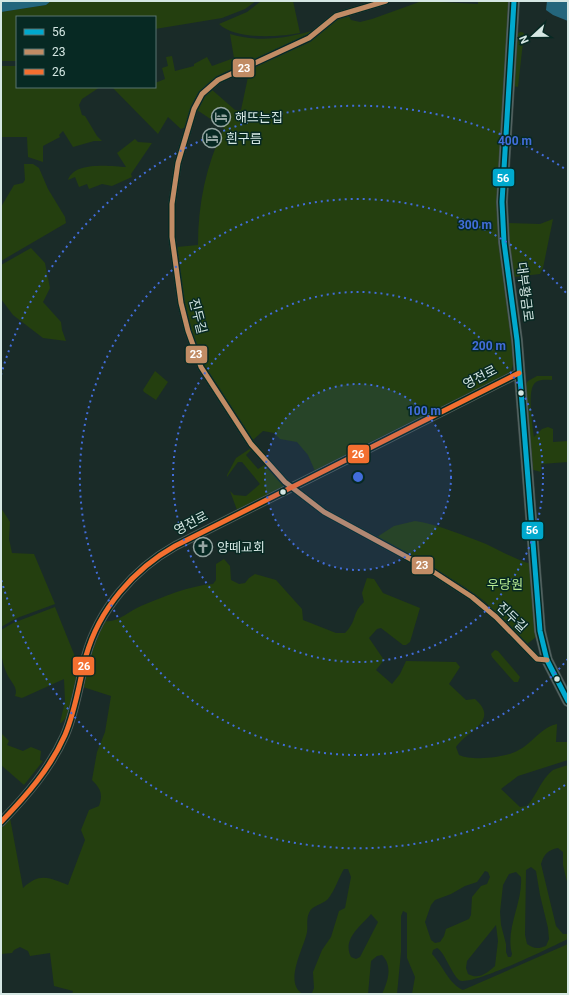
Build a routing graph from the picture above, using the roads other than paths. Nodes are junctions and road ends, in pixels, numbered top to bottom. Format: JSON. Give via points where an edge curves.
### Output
{"nodes":[{"id":1,"x":386,"y":1,"type":"edge"},
{"id":2,"x":514,"y":1,"type":"edge"},
{"id":3,"x":519,"y":373,"type":"junction"},
{"id":4,"x":291,"y":487,"type":"junction"},
{"id":5,"x":547,"y":660,"type":"junction"},
{"id":6,"x":568,"y":701,"type":"edge"},
{"id":7,"x":1,"y":822,"type":"edge"}],
"edges":[{"from":1,"to":4,"type":"street","name":"진두길","via":[[336,16],[309,38],[211,84],[194,109],[175,176],[171,215],[172,237],[181,304],[195,354],[251,444]]},
{"from":2,"to":3,"type":"main road","name":"대부황금로","via":[[502,202]]},
{"from":3,"to":4,"type":"street","name":"영전로"},
{"from":3,"to":5,"type":"main road","name":"대부황금로","via":[[540,631]]},
{"from":4,"to":5,"type":"street","name":"진두길","via":[[324,512],[458,587],[496,617],[537,659]]},
{"from":4,"to":7,"type":"street","name":"영전로","via":[[165,552],[123,588],[107,610],[90,643],[73,714],[60,746],[35,784]]},
{"from":5,"to":6,"type":"main road","name":"대부황금로"}]}
